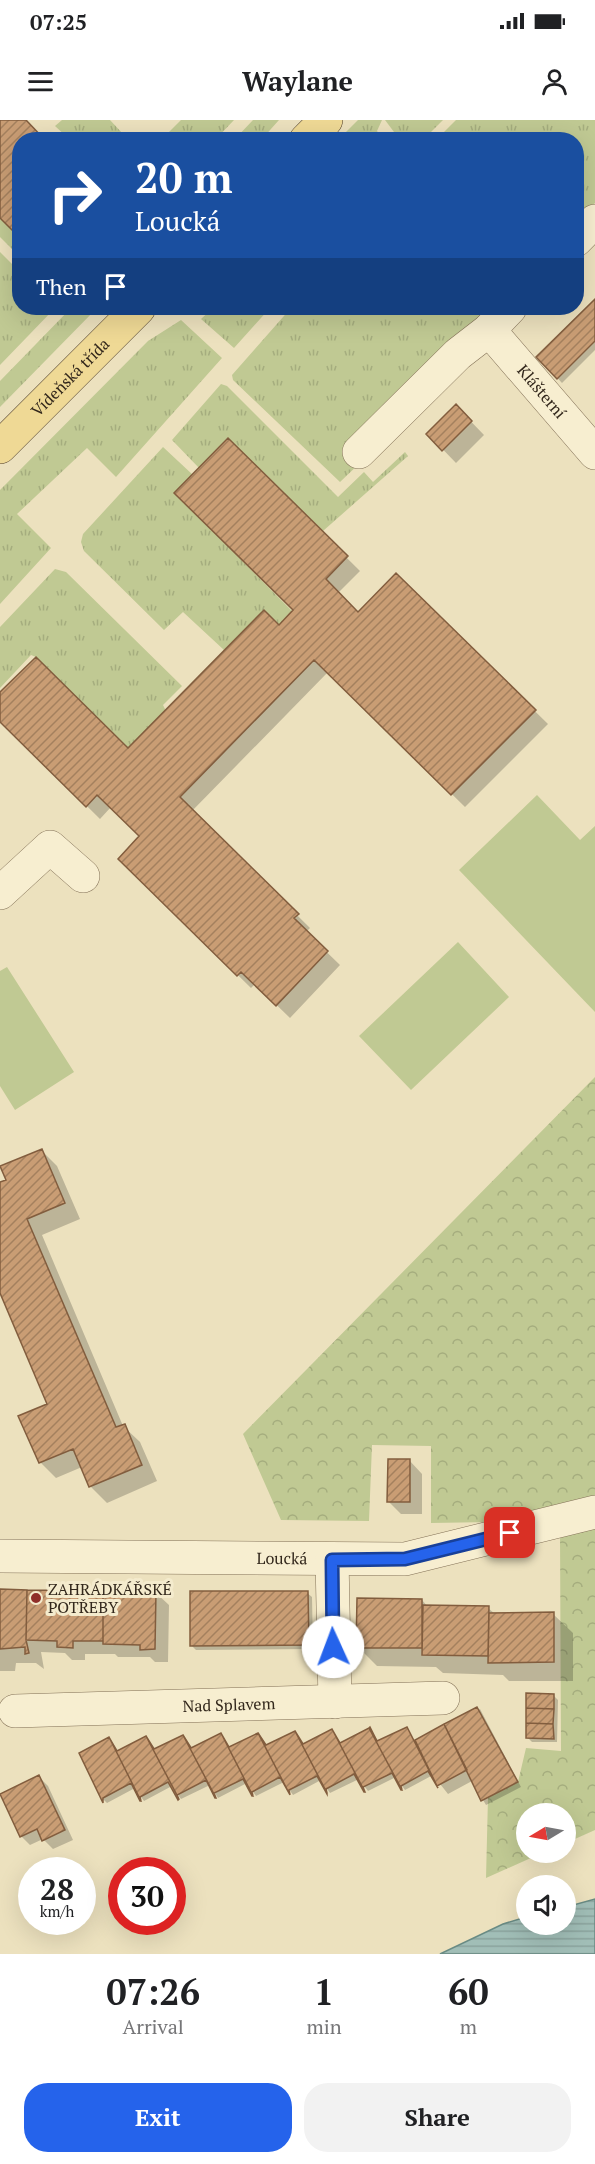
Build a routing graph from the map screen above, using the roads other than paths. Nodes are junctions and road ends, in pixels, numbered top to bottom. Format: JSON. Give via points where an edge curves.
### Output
{"nodes":[{"id":1,"x":326,"y":120,"type":"edge"},
{"id":2,"x":314,"y":132,"type":"edge"},
{"id":3,"x":595,"y":221,"type":"edge"},
{"id":4,"x":584,"y":232,"type":"edge"},
{"id":5,"x":131,"y":315,"type":"edge"},
{"id":6,"x":499,"y":319,"type":"edge"},
{"id":7,"x":0,"y":447,"type":"edge"},
{"id":8,"x":360,"y":452,"type":"dead end"},
{"id":9,"x":595,"y":453,"type":"edge"},
{"id":10,"x":83,"y":876,"type":"dead end"},
{"id":11,"x":0,"y":892,"type":"edge"},
{"id":12,"x":595,"y":1512,"type":"edge"},
{"id":13,"x":0,"y":1556,"type":"edge"},
{"id":14,"x":332,"y":1560,"type":"junction"},
{"id":15,"x":443,"y":1698,"type":"dead end"},
{"id":16,"x":335,"y":1702,"type":"junction"},
{"id":17,"x":15,"y":1711,"type":"dead end"}],
"edges":[{"from":1,"to":2,"type":"main road"},
{"from":3,"to":4,"type":"street"},
{"from":5,"to":7,"type":"main road","name":"Vídeňská třída"},
{"from":6,"to":8,"type":"street","via":[[458,354]]},
{"from":6,"to":9,"type":"street","name":"Klášterní"},
{"from":10,"to":11,"type":"street","via":[[50,847]]},
{"from":12,"to":14,"type":"street","name":"Loucká","via":[[405,1559]]},
{"from":13,"to":14,"type":"street","name":"Loucká"},
{"from":14,"to":16,"type":"street"},
{"from":15,"to":16,"type":"street","name":"Nad Splavem"},
{"from":16,"to":17,"type":"street","name":"Nad Splavem"}]}
